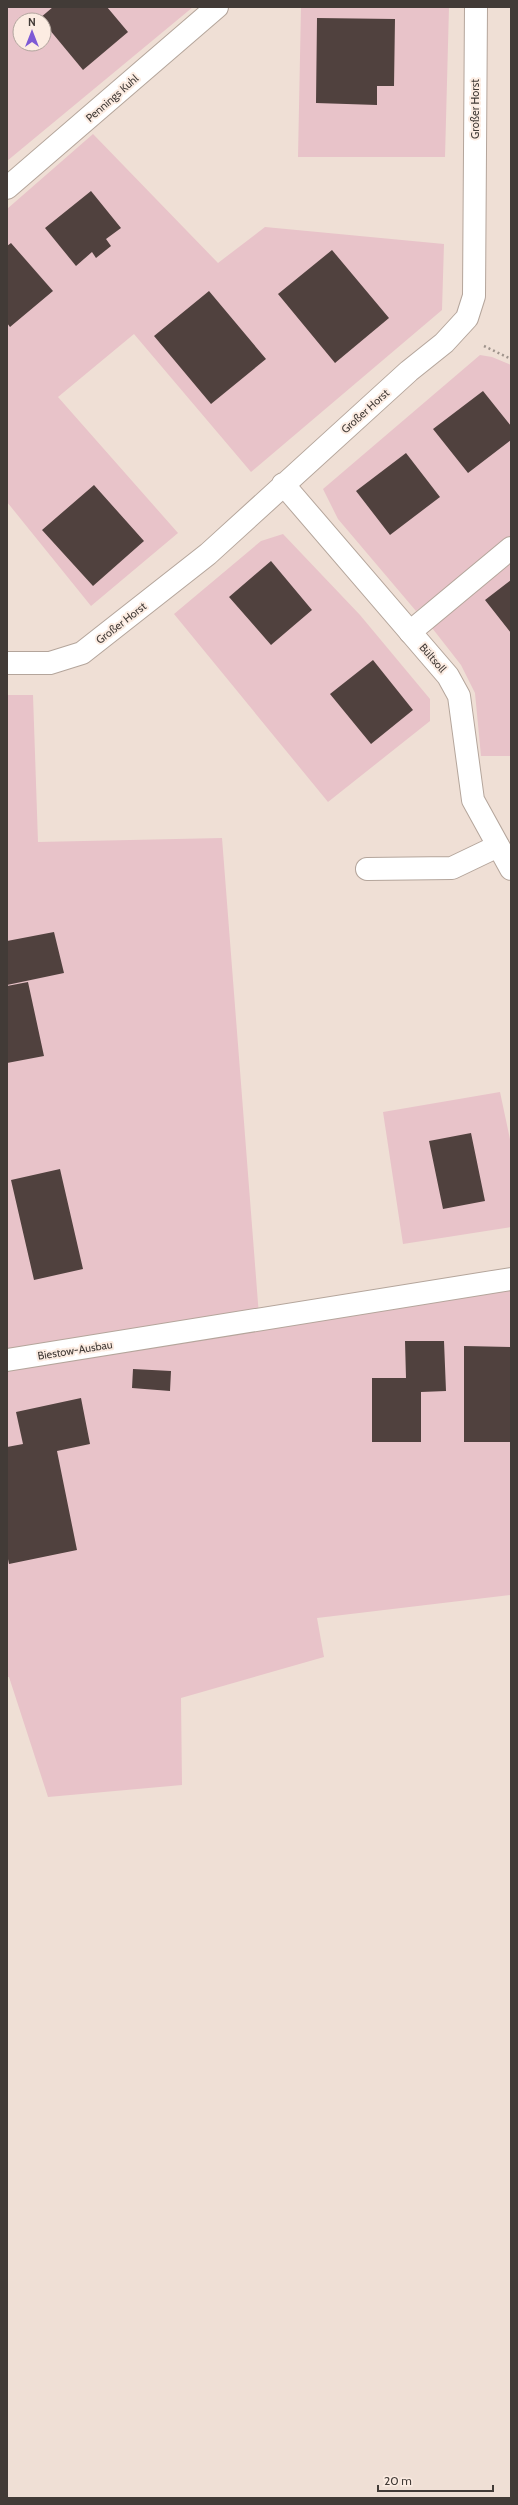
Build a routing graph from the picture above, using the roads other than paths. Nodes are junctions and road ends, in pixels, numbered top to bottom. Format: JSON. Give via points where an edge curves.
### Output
{"nodes":[{"id":1,"x":217,"y":7,"type":"edge"},
{"id":2,"x":476,"y":7,"type":"edge"},
{"id":3,"x":7,"y":188,"type":"edge"},
{"id":4,"x":283,"y":484,"type":"junction"},
{"id":5,"x":511,"y":548,"type":"edge"},
{"id":6,"x":410,"y":632,"type":"junction"},
{"id":7,"x":7,"y":663,"type":"edge"},
{"id":8,"x":498,"y":846,"type":"junction"},
{"id":9,"x":368,"y":869,"type":"dead end"},
{"id":10,"x":511,"y":869,"type":"edge"},
{"id":11,"x":511,"y":1280,"type":"edge"},
{"id":12,"x":7,"y":1360,"type":"edge"}],
"edges":[{"from":1,"to":3,"type":"street","name":"Pennings Kuhl"},
{"from":2,"to":4,"type":"street","name":"Großer Horst","via":[[474,296],[467,318],[444,343]]},
{"from":4,"to":6,"type":"street","name":"Bültsoll"},
{"from":4,"to":7,"type":"street","name":"Großer Horst","via":[[208,554],[82,653],[50,663]]},
{"from":5,"to":6,"type":"street"},
{"from":6,"to":8,"type":"street","name":"Bültsoll","via":[[448,676],[459,696],[473,800]]},
{"from":8,"to":9,"type":"street","via":[[452,868]]},
{"from":8,"to":10,"type":"street","name":"Bültsoll"},
{"from":11,"to":12,"type":"street","name":"Biestow-Ausbau"}]}
